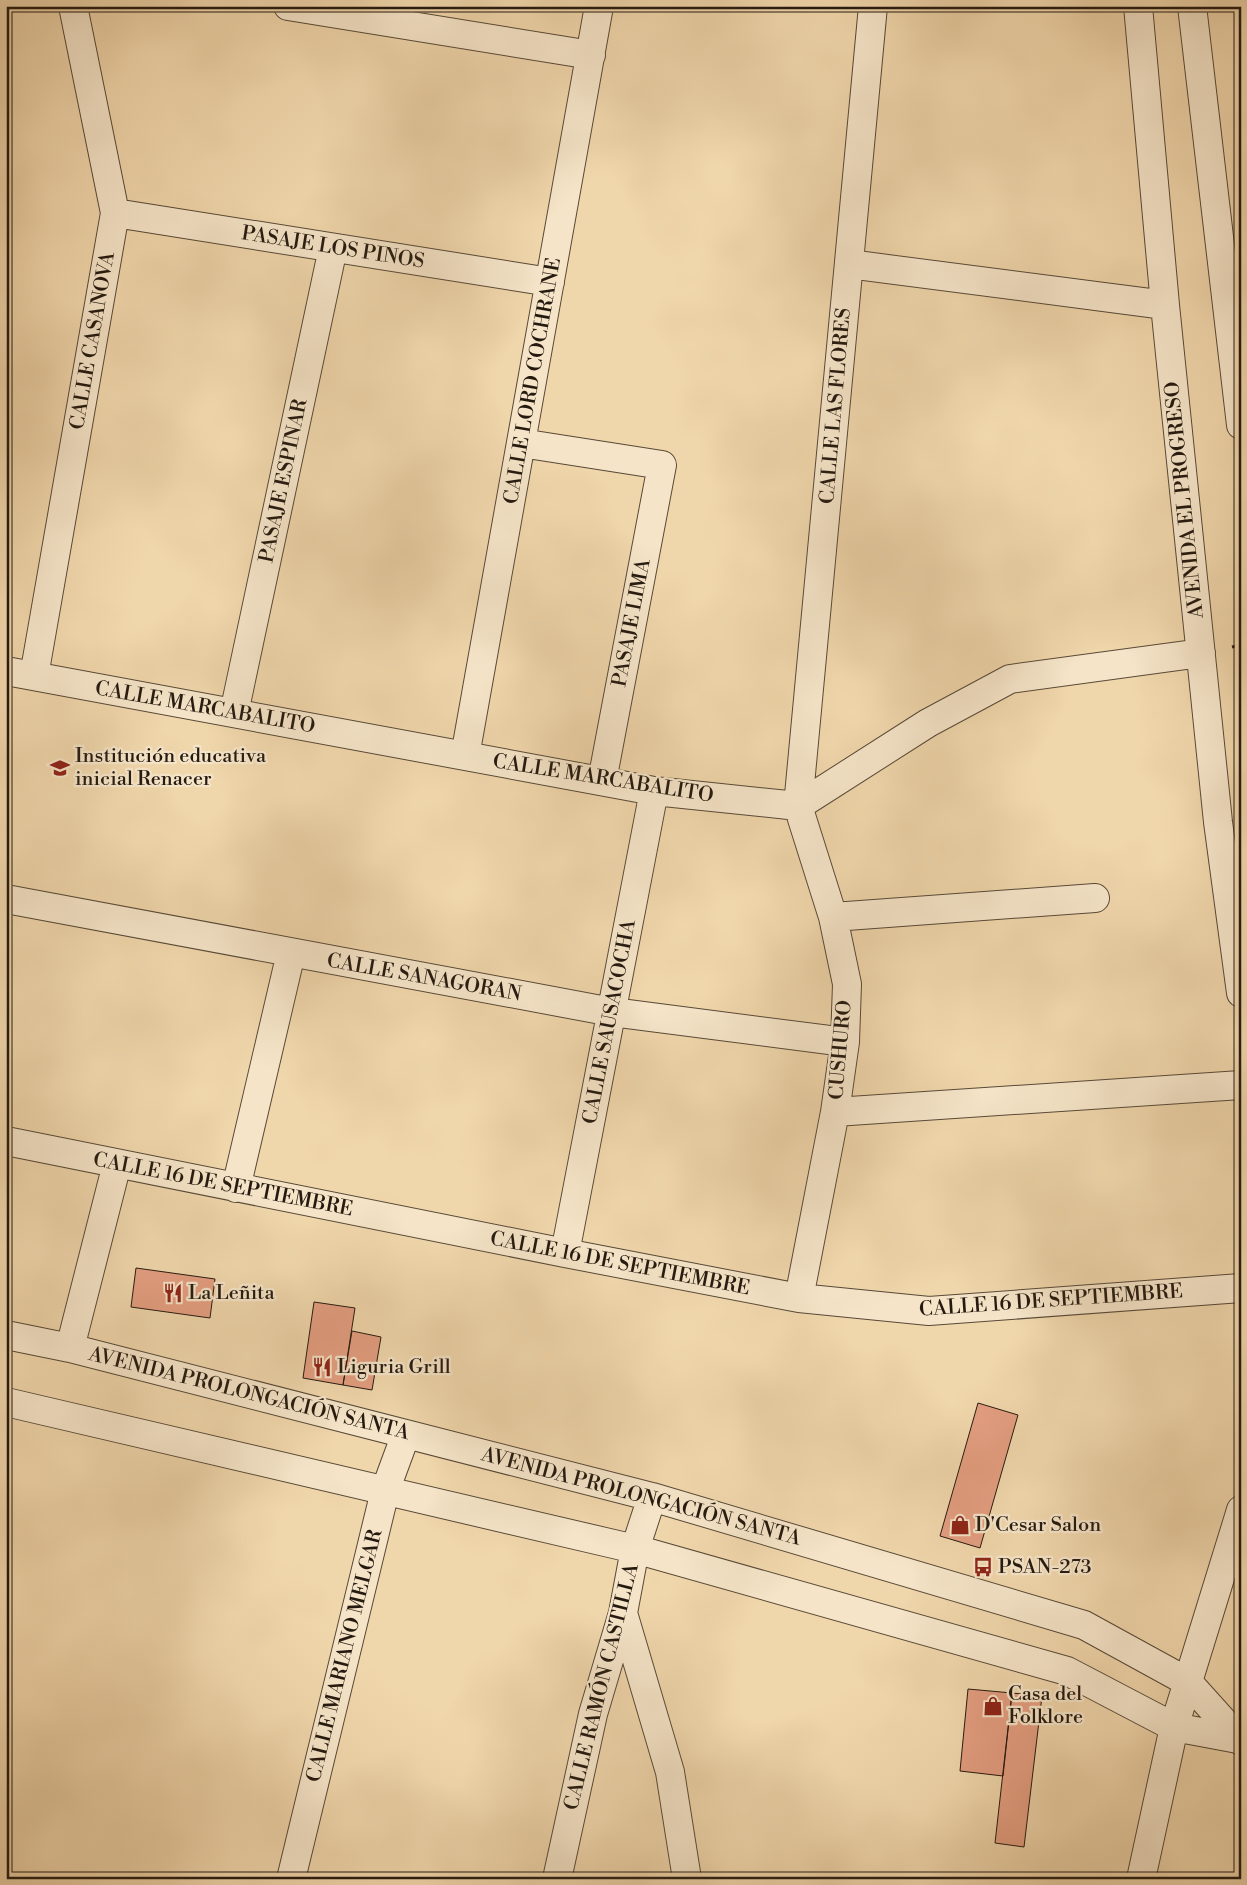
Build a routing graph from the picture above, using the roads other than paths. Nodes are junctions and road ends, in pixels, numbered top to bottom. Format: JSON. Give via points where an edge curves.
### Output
{"nodes":[{"id":1,"x":72,"y":6,"type":"edge"},
{"id":2,"x":288,"y":6,"type":"edge"},
{"id":3,"x":599,"y":6,"type":"edge"},
{"id":4,"x":873,"y":6,"type":"edge"},
{"id":5,"x":1138,"y":6,"type":"edge"},
{"id":6,"x":1192,"y":6,"type":"edge"},
{"id":7,"x":591,"y":55,"type":"junction"},
{"id":8,"x":115,"y":213,"type":"junction"},
{"id":9,"x":333,"y":248,"type":"junction"},
{"id":10,"x":849,"y":264,"type":"junction"},
{"id":11,"x":550,"y":282,"type":"junction"},
{"id":12,"x":1165,"y":305,"type":"junction"},
{"id":13,"x":1241,"y":425,"type":"edge"},
{"id":14,"x":521,"y":443,"type":"junction"},
{"id":15,"x":1201,"y":653,"type":"junction"},
{"id":16,"x":6,"y":671,"type":"edge"},
{"id":17,"x":34,"y":676,"type":"junction"},
{"id":18,"x":234,"y":714,"type":"junction"},
{"id":19,"x":466,"y":756,"type":"junction"},
{"id":20,"x":602,"y":781,"type":"junction"},
{"id":21,"x":654,"y":791,"type":"junction"},
{"id":22,"x":798,"y":806,"type":"junction"},
{"id":23,"x":6,"y":898,"type":"edge"},
{"id":24,"x":1095,"y":898,"type":"dead end"},
{"id":25,"x":833,"y":917,"type":"junction"},
{"id":26,"x":291,"y":953,"type":"junction"},
{"id":27,"x":1241,"y":992,"type":"edge"},
{"id":28,"x":612,"y":1012,"type":"junction"},
{"id":29,"x":845,"y":1042,"type":"junction"},
{"id":30,"x":1241,"y":1085,"type":"edge"},
{"id":31,"x":835,"y":1112,"type":"junction"},
{"id":32,"x":6,"y":1141,"type":"edge"},
{"id":33,"x":116,"y":1164,"type":"junction"},
{"id":34,"x":236,"y":1188,"type":"junction"},
{"id":35,"x":565,"y":1253,"type":"junction"},
{"id":36,"x":1241,"y":1288,"type":"edge"},
{"id":37,"x":800,"y":1298,"type":"junction"},
{"id":38,"x":6,"y":1335,"type":"edge"},
{"id":39,"x":70,"y":1348,"type":"junction"},
{"id":40,"x":6,"y":1402,"type":"edge"},
{"id":41,"x":406,"y":1434,"type":"junction"},
{"id":42,"x":385,"y":1491,"type":"junction"},
{"id":43,"x":652,"y":1497,"type":"junction"},
{"id":44,"x":1241,"y":1510,"type":"edge"},
{"id":45,"x":635,"y":1549,"type":"junction"},
{"id":46,"x":623,"y":1613,"type":"junction"},
{"id":47,"x":1188,"y":1682,"type":"junction"},
{"id":48,"x":1174,"y":1727,"type":"junction"},
{"id":49,"x":1239,"y":1740,"type":"edge"},
{"id":50,"x":291,"y":1879,"type":"edge"},
{"id":51,"x":557,"y":1879,"type":"edge"},
{"id":52,"x":687,"y":1879,"type":"edge"},
{"id":53,"x":1142,"y":1879,"type":"edge"}],
"edges":[{"from":1,"to":8,"type":"street","name":"CALLE CASANOVA"},
{"from":2,"to":7,"type":"street"},
{"from":3,"to":7,"type":"street","name":"CALLE LORD COCHRANE"},
{"from":4,"to":10,"type":"street","name":"CALLE LAS FLORES"},
{"from":5,"to":12,"type":"street","name":"AVENIDA EL PROGRESO"},
{"from":6,"to":13,"type":"street"},
{"from":7,"to":11,"type":"street","name":"CALLE LORD COCHRANE"},
{"from":8,"to":9,"type":"street","name":"PASAJE LOS PINOS"},
{"from":8,"to":17,"type":"street","name":"CALLE CASANOVA"},
{"from":9,"to":11,"type":"street","name":"PASAJE LOS PINOS"},
{"from":9,"to":18,"type":"street","name":"PASAJE ESPINAR"},
{"from":10,"to":12,"type":"street"},
{"from":10,"to":22,"type":"street","name":"CALLE LAS FLORES"},
{"from":11,"to":14,"type":"street","name":"CALLE LORD COCHRANE"},
{"from":12,"to":15,"type":"street","name":"AVENIDA EL PROGRESO"},
{"from":14,"to":19,"type":"street","name":"CALLE LORD COCHRANE"},
{"from":14,"to":20,"type":"street","name":"PASAJE LIMA","via":[[662,466]]},
{"from":15,"to":22,"type":"street","via":[[1010,680],[928,723]]},
{"from":15,"to":27,"type":"street","name":"AVENIDA EL PROGRESO","via":[[1218,822]]},
{"from":16,"to":17,"type":"street","name":"CALLE MARCABALITO"},
{"from":17,"to":18,"type":"street","name":"CALLE MARCABALITO"},
{"from":18,"to":19,"type":"street","name":"CALLE MARCABALITO"},
{"from":19,"to":20,"type":"street","name":"CALLE MARCABALITO"},
{"from":20,"to":21,"type":"street","name":"CALLE MARCABALITO"},
{"from":21,"to":22,"type":"street","name":"CALLE MARCABALITO"},
{"from":21,"to":28,"type":"street","name":"CALLE SAUSACOCHA"},
{"from":22,"to":25,"type":"street","name":"CUSHURO"},
{"from":23,"to":26,"type":"street","name":"CALLE SANAGORAN"},
{"from":24,"to":25,"type":"street"},
{"from":25,"to":29,"type":"street","name":"CUSHURO","via":[[847,984]]},
{"from":26,"to":28,"type":"street","name":"CALLE SANAGORAN"},
{"from":26,"to":34,"type":"street"},
{"from":28,"to":29,"type":"street","name":"CALLE SANAGORAN"},
{"from":28,"to":35,"type":"street","name":"CALLE SAUSACOCHA"},
{"from":29,"to":31,"type":"street","name":"CUSHURO"},
{"from":30,"to":31,"type":"street"},
{"from":31,"to":37,"type":"street","name":"CUSHURO"},
{"from":32,"to":33,"type":"street","name":"CALLE 16 DE SEPTIEMBRE"},
{"from":33,"to":34,"type":"street","name":"CALLE 16 DE SEPTIEMBRE"},
{"from":33,"to":39,"type":"street"},
{"from":34,"to":35,"type":"street","name":"CALLE 16 DE SEPTIEMBRE"},
{"from":35,"to":37,"type":"street","name":"CALLE 16 DE SEPTIEMBRE"},
{"from":36,"to":37,"type":"street","name":"CALLE 16 DE SEPTIEMBRE","via":[[929,1312]]},
{"from":38,"to":39,"type":"street","name":"AVENIDA PROLONGACIÓN SANTA"},
{"from":39,"to":41,"type":"street","name":"AVENIDA PROLONGACIÓN SANTA"},
{"from":40,"to":42,"type":"street","name":"AVENIDA PROLONGACIÓN SANTA"},
{"from":41,"to":42,"type":"street","name":"CALLE MARIANO MELGAR"},
{"from":41,"to":43,"type":"street","name":"AVENIDA PROLONGACIÓN SANTA"},
{"from":42,"to":45,"type":"street","name":"AVENIDA PROLONGACIÓN SANTA"},
{"from":42,"to":50,"type":"street","name":"CALLE MARIANO MELGAR"},
{"from":43,"to":45,"type":"street","name":"CALLE RAMÓN CASTILLA"},
{"from":43,"to":47,"type":"street","name":"AVENIDA PROLONGACIÓN SANTA","via":[[1084,1625]]},
{"from":44,"to":47,"type":"street"},
{"from":45,"to":46,"type":"street","name":"CALLE RAMÓN CASTILLA"},
{"from":45,"to":48,"type":"street","name":"AVENIDA PROLONGACIÓN SANTA","via":[[1067,1671]]},
{"from":46,"to":51,"type":"street","name":"CALLE RAMÓN CASTILLA","via":[[593,1714]]},
{"from":46,"to":52,"type":"street","via":[[670,1772]]},
{"from":47,"to":48,"type":"street"},
{"from":47,"to":49,"type":"street","name":"AVENIDA PROLONGACIÓN SANTA"},
{"from":48,"to":49,"type":"street","name":"AVENIDA PROLONGACIÓN SANTA"},
{"from":48,"to":53,"type":"street"}]}
